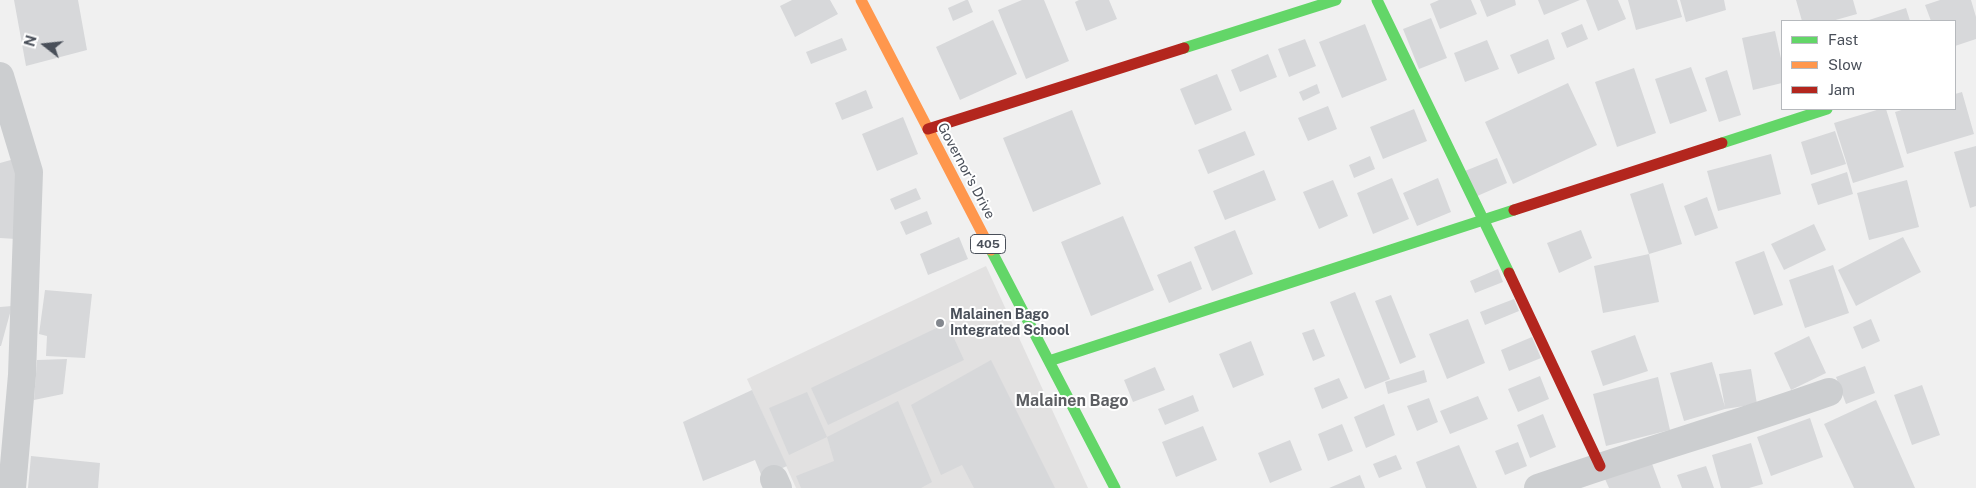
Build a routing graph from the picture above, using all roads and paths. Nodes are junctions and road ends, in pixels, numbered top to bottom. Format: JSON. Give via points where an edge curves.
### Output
{"nodes":[{"id":1,"x":861,"y":0,"type":"edge"},
{"id":2,"x":1336,"y":0,"type":"edge"},
{"id":3,"x":1377,"y":0,"type":"edge"},
{"id":4,"x":0,"y":76,"type":"edge"},
{"id":5,"x":1824,"y":110,"type":"edge"},
{"id":6,"x":928,"y":129,"type":"junction"},
{"id":7,"x":1483,"y":219,"type":"junction"},
{"id":8,"x":1049,"y":361,"type":"junction"},
{"id":9,"x":11,"y":375,"type":"edge"},
{"id":10,"x":1829,"y":392,"type":"dead end"},
{"id":11,"x":1600,"y":466,"type":"junction"},
{"id":12,"x":12,"y":488,"type":"edge"},
{"id":13,"x":1115,"y":488,"type":"edge"},
{"id":14,"x":1538,"y":488,"type":"edge"}],
"edges":[{"from":1,"to":6,"type":"street","name":"Governor's Drive","number":"405"},
{"from":2,"to":6,"type":"street"},
{"from":3,"to":7,"type":"street"},
{"from":4,"to":9,"type":"street","via":[[29,172]]},
{"from":5,"to":7,"type":"street"},
{"from":6,"to":8,"type":"street","name":"Governor's Drive","number":"405"},
{"from":7,"to":8,"type":"street"},
{"from":7,"to":11,"type":"street"},
{"from":8,"to":13,"type":"street","name":"Governor's Drive","number":"405"},
{"from":9,"to":12,"type":"street"},
{"from":10,"to":11,"type":"street"},
{"from":11,"to":14,"type":"street"}]}
